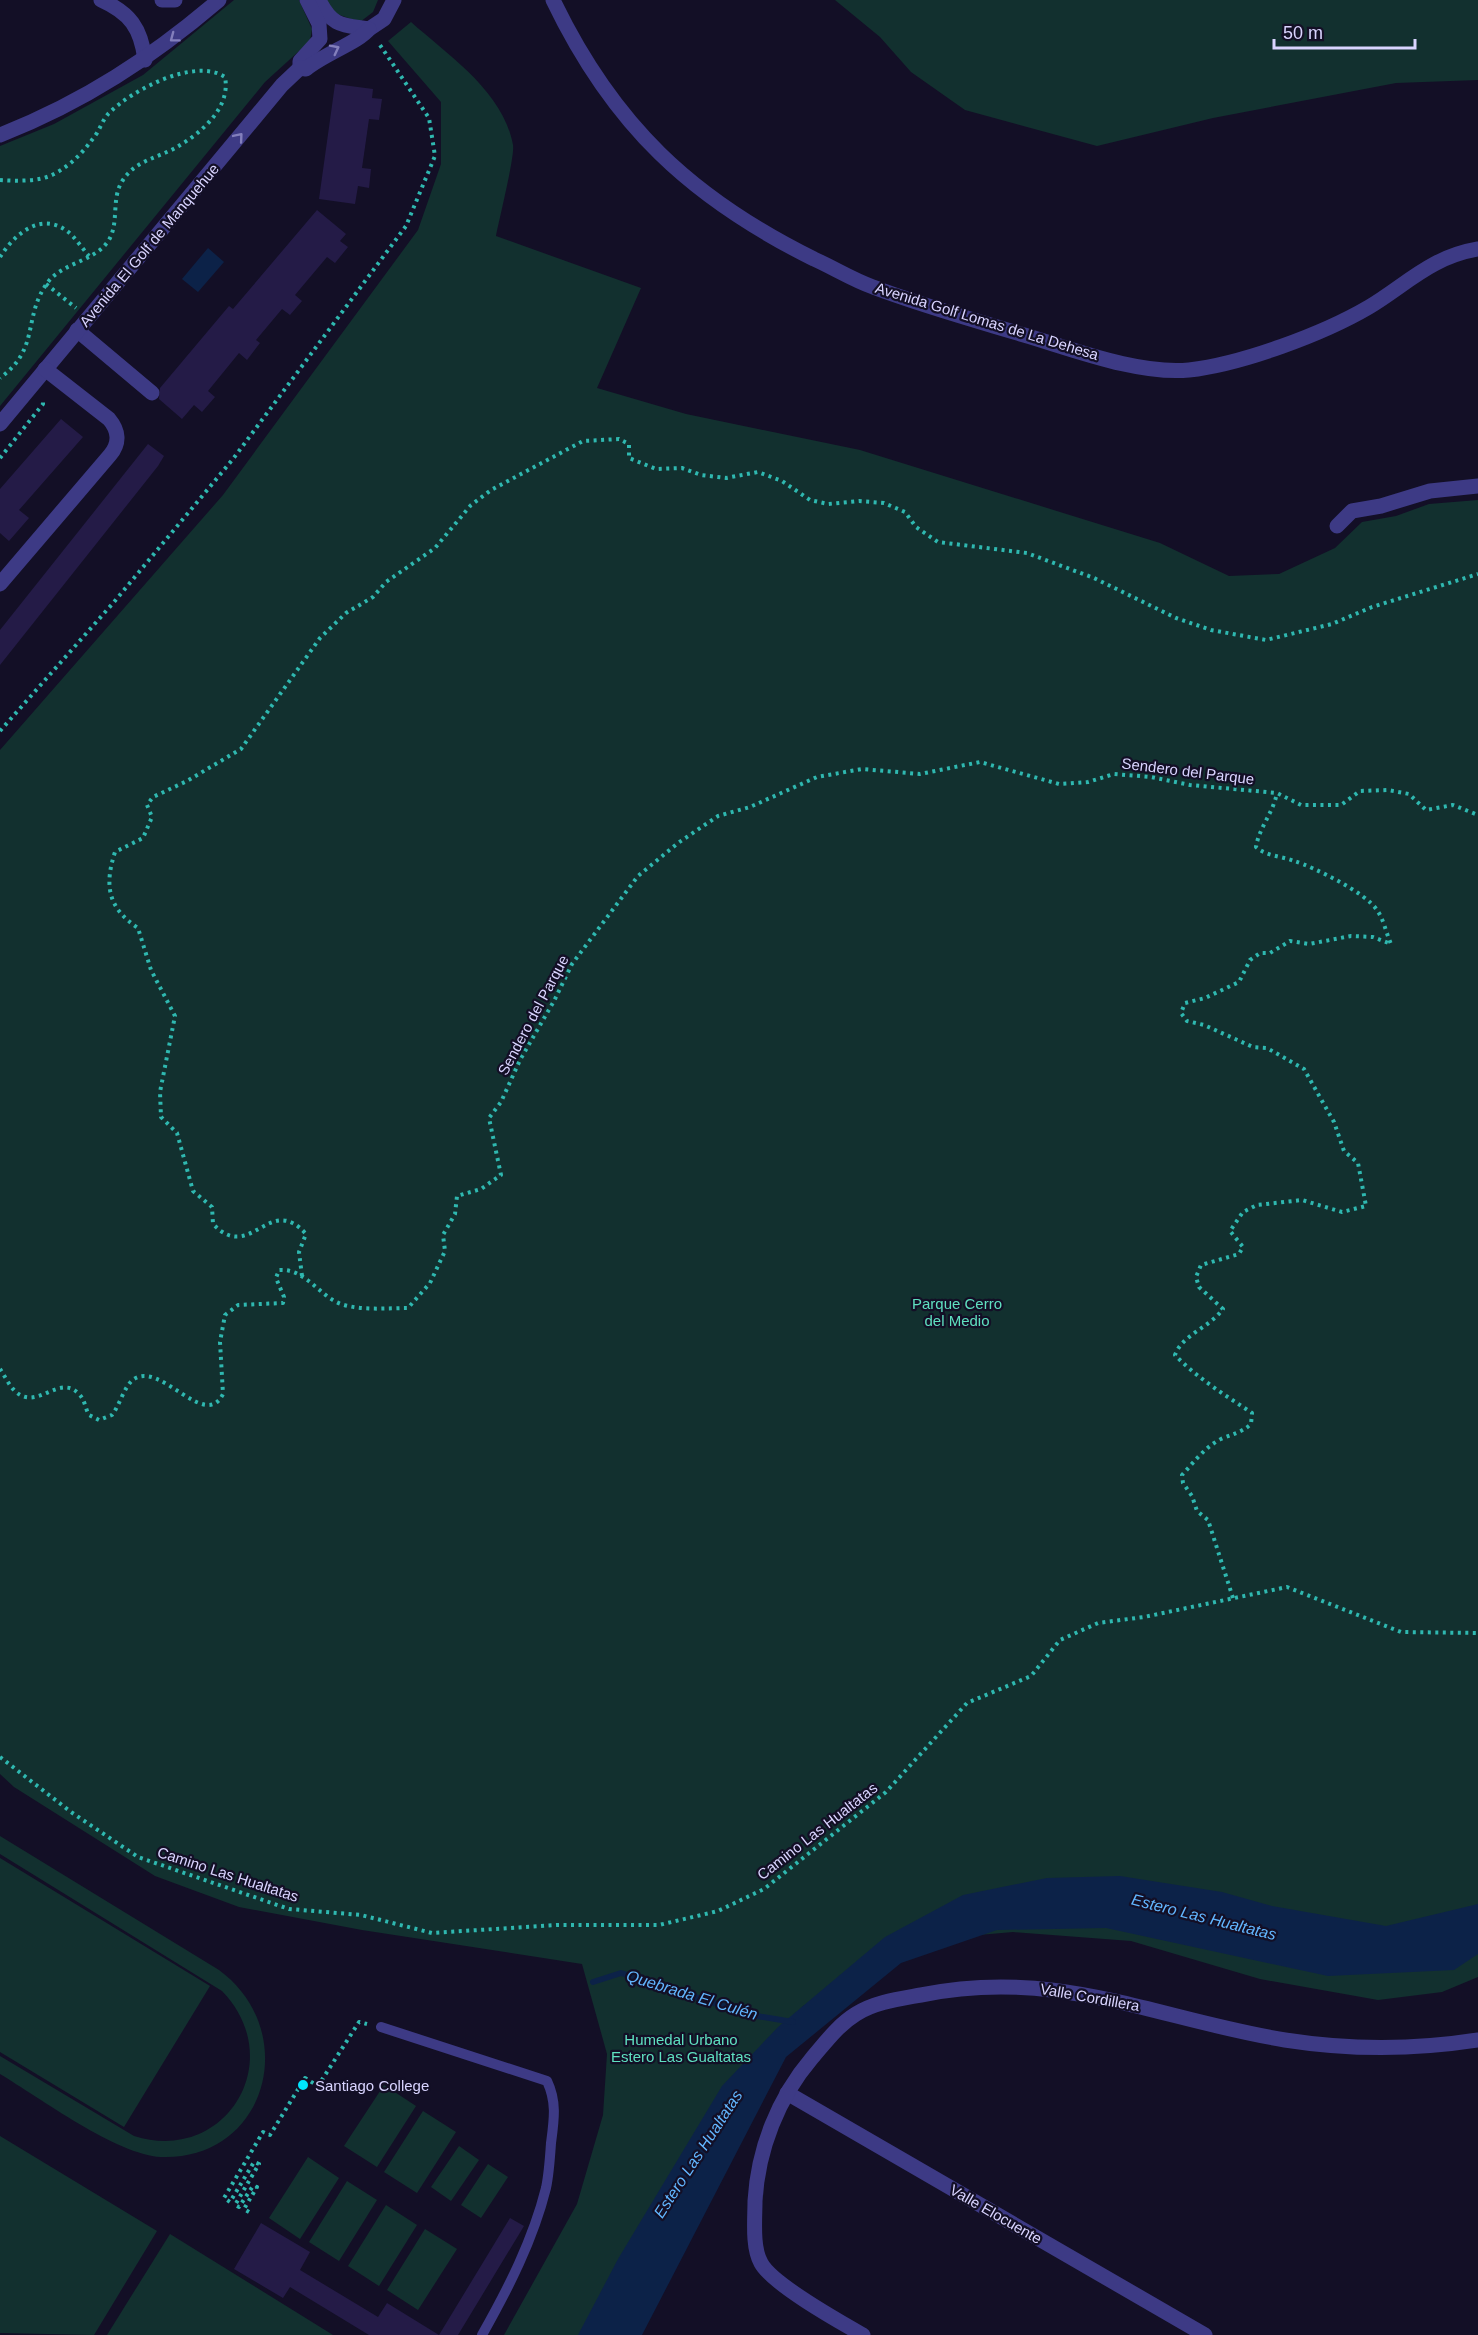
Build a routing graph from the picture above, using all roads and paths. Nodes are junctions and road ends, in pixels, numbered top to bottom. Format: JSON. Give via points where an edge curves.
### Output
{"nodes":[{"id":1,"x":101,"y":0,"type":"edge"},
{"id":2,"x":162,"y":0,"type":"edge"},
{"id":3,"x":176,"y":0,"type":"edge"},
{"id":4,"x":219,"y":0,"type":"edge"},
{"id":5,"x":307,"y":0,"type":"edge"},
{"id":6,"x":319,"y":0,"type":"edge"},
{"id":7,"x":394,"y":0,"type":"edge"},
{"id":8,"x":553,"y":0,"type":"edge"},
{"id":9,"x":125,"y":4,"type":"edge"},
{"id":10,"x":369,"y":29,"type":"junction"},
{"id":11,"x":385,"y":52,"type":"dead end"},
{"id":12,"x":145,"y":60,"type":"junction"},
{"id":13,"x":300,"y":68,"type":"junction"},
{"id":14,"x":0,"y":135,"type":"edge"},
{"id":15,"x":0,"y":180,"type":"edge"},
{"id":16,"x":1478,"y":249,"type":"edge"},
{"id":17,"x":89,"y":256,"type":"junction"},
{"id":18,"x":0,"y":257,"type":"edge"},
{"id":19,"x":46,"y":284,"type":"junction"},
{"id":20,"x":88,"y":317,"type":"junction"},
{"id":21,"x":78,"y":330,"type":"junction"},
{"id":22,"x":45,"y":369,"type":"junction"},
{"id":23,"x":0,"y":378,"type":"edge"},
{"id":24,"x":152,"y":393,"type":"dead end"},
{"id":25,"x":0,"y":424,"type":"edge"},
{"id":26,"x":1478,"y":486,"type":"edge"},
{"id":27,"x":1338,"y":526,"type":"dead end"},
{"id":28,"x":1478,"y":574,"type":"edge"},
{"id":29,"x":0,"y":584,"type":"edge"},
{"id":30,"x":0,"y":731,"type":"edge"},
{"id":31,"x":1277,"y":793,"type":"junction"},
{"id":32,"x":1478,"y":814,"type":"edge"},
{"id":33,"x":302,"y":1276,"type":"junction"},
{"id":34,"x":0,"y":1369,"type":"edge"},
{"id":35,"x":1233,"y":1599,"type":"junction"},
{"id":36,"x":1478,"y":1633,"type":"edge"},
{"id":37,"x":0,"y":1757,"type":"edge"},
{"id":38,"x":381,"y":2027,"type":"joint"},
{"id":39,"x":1478,"y":2040,"type":"edge"},
{"id":40,"x":787,"y":2093,"type":"junction"},
{"id":41,"x":249,"y":2212,"type":"dead end"},
{"id":42,"x":482,"y":2335,"type":"edge"},
{"id":43,"x":863,"y":2335,"type":"edge"},
{"id":44,"x":1205,"y":2335,"type":"edge"}],
"edges":[{"from":1,"to":9,"type":"street"},
{"from":2,"to":3,"type":"street"},
{"from":4,"to":12,"type":"street","one_way":true},
{"from":5,"to":13,"type":"street","name":"Avenida El Golf de Manquehue","via":[[319,24],[320,39],[300,61]]},
{"from":6,"to":10,"type":"street","via":[[338,23]]},
{"from":7,"to":10,"type":"street","name":"Avenida El Golf de Manquehue","via":[[384,19]]},
{"from":8,"to":16,"type":"street","name":"Avenida Golf Lomas de La Dehesa","via":[[586,63],[638,132],[670,165],[732,213],[872,287],[1066,347],[1162,369],[1189,370],[1247,356],[1342,322],[1423,268],[1454,254]]},
{"from":9,"to":12,"type":"street","via":[[140,36]]},
{"from":13,"to":10,"type":"street","name":"Avenida El Golf de Manquehue","one_way":true,"via":[[306,69],[337,48],[362,38]]},
{"from":11,"to":30,"type":"path","via":[[429,118],[435,156],[406,226],[233,459]]},
{"from":12,"to":14,"type":"street","via":[[94,91]]},
{"from":20,"to":13,"type":"street","name":"Avenida El Golf de Manquehue","one_way":true},
{"from":15,"to":17,"type":"path","via":[[53,175],[80,156],[108,114],[151,84],[200,70],[216,71],[225,77],[227,89],[221,108],[202,129],[175,148],[134,168],[122,181],[111,237]]},
{"from":17,"to":18,"type":"path","via":[[68,231],[44,224],[28,227],[14,237]]},
{"from":17,"to":19,"type":"path","via":[[66,266]]},
{"from":19,"to":20,"type":"path"},
{"from":19,"to":23,"type":"path","via":[[36,304],[25,350],[17,364]]},
{"from":20,"to":21,"type":"street","name":"Avenida El Golf de Manquehue"},
{"from":21,"to":22,"type":"street","name":"Avenida El Golf de Manquehue"},
{"from":21,"to":24,"type":"street"},
{"from":22,"to":25,"type":"street","name":"Avenida El Golf de Manquehue"},
{"from":22,"to":29,"type":"street","via":[[109,419],[117,430],[117,443]]},
{"from":26,"to":27,"type":"street","via":[[1430,491],[1352,511]]},
{"from":28,"to":33,"type":"path","via":[[1372,607],[1332,624],[1266,640],[1211,630],[1176,618],[1094,578],[1027,553],[938,542],[916,527],[905,512],[884,503],[828,504],[810,500],[782,481],[758,472],[726,478],[681,468],[656,469],[629,458],[629,444],[619,440],[583,441],[491,490],[471,505],[435,548],[386,582],[373,597],[346,613],[320,638],[241,749],[153,797],[147,805],[152,816],[143,838],[115,852],[110,866],[112,902],[120,916],[138,928],[151,970],[175,1016],[160,1092],[161,1117],[177,1133],[193,1191],[212,1207],[213,1224],[233,1238],[284,1219],[297,1224],[306,1233],[299,1252]]},
{"from":31,"to":32,"type":"path","name":"Sendero del Parque","via":[[1301,805],[1341,805],[1360,791],[1388,790],[1409,794],[1426,810],[1453,805]]},
{"from":31,"to":33,"type":"path","name":"Sendero del Parque","via":[[1114,774],[1088,782],[1059,784],[980,762],[920,774],[862,770],[817,777],[750,807],[717,816],[638,876],[572,964],[489,1118],[501,1175],[481,1189],[457,1196],[455,1214],[443,1235],[445,1251],[430,1283],[408,1308],[340,1304]]},
{"from":31,"to":35,"type":"path","via":[[1274,809],[1257,837],[1256,847],[1262,853],[1321,872],[1366,900],[1376,908],[1391,944],[1373,937],[1350,936],[1309,944],[1290,941],[1250,960],[1239,982],[1205,998],[1185,1002],[1181,1013],[1187,1021],[1204,1024],[1253,1047],[1267,1048],[1304,1070],[1334,1122],[1344,1151],[1358,1163],[1365,1206],[1341,1212],[1302,1200],[1257,1205],[1243,1212],[1230,1231],[1243,1247],[1239,1254],[1201,1265],[1196,1276],[1199,1287],[1223,1309],[1201,1331],[1179,1344],[1175,1354],[1196,1377],[1252,1413],[1251,1424],[1242,1432],[1220,1439],[1182,1475],[1197,1511],[1209,1520]]},
{"from":33,"to":34,"type":"path","via":[[279,1270],[276,1275],[283,1303],[238,1305],[225,1315],[220,1342],[223,1394],[211,1405],[200,1404],[153,1377],[141,1376],[130,1382],[112,1415],[99,1420],[89,1415],[83,1398],[73,1389],[59,1387],[30,1398],[11,1387]]},
{"from":35,"to":36,"type":"path","name":"Camino Las Hualtatas","via":[[1287,1587],[1401,1632]]},
{"from":35,"to":37,"type":"path","name":"Camino Las Hualtatas","via":[[1098,1623],[1060,1640],[1031,1676],[967,1703],[886,1792],[764,1889],[718,1911],[659,1925],[432,1933],[361,1915],[289,1909],[138,1857]]},
{"from":38,"to":41,"type":"path","via":[[358,2022],[318,2086],[305,2078],[270,2135],[263,2132],[224,2198],[230,2202],[254,2162],[258,2164],[235,2205],[239,2207],[253,2186],[257,2187],[244,2209]]},
{"from":38,"to":42,"type":"lane","via":[[547,2080],[553,2092],[555,2106],[546,2187],[509,2286]]},
{"from":39,"to":40,"type":"street","name":"Valle Cordillera","via":[[1400,2048],[1325,2045],[1244,2033],[1072,1991],[982,1988],[935,1992],[862,2010],[837,2030]]},
{"from":40,"to":43,"type":"street","name":"Valle Cordillera","via":[[770,2128],[758,2176],[755,2208],[759,2258],[773,2276]]},
{"from":40,"to":44,"type":"street","name":"Valle Elocuente"}]}
